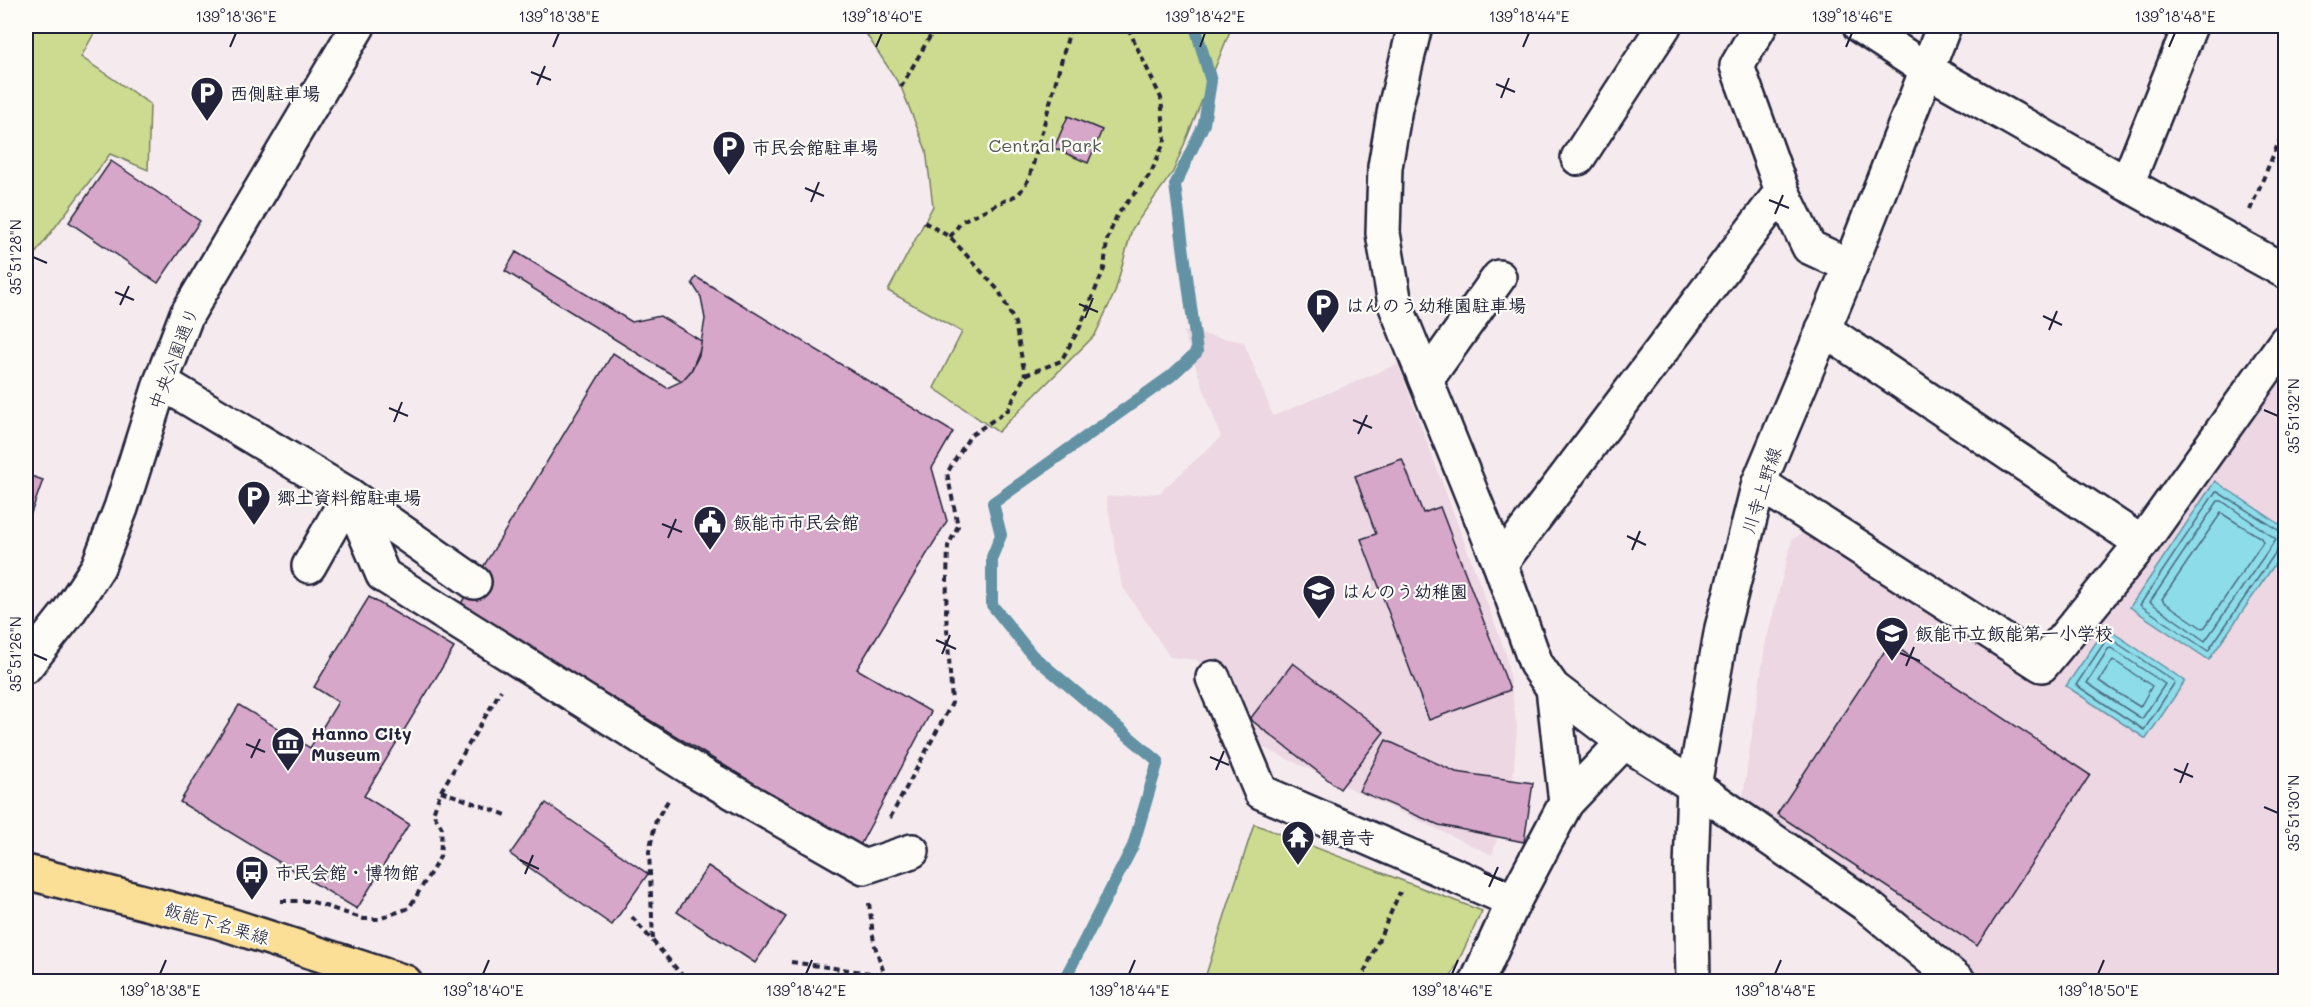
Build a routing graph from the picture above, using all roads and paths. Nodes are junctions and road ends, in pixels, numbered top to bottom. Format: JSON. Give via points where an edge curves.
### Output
{"nodes":[{"id":1,"x":358,"y":26,"type":"edge"},
{"id":2,"x":936,"y":26,"type":"edge"},
{"id":3,"x":1071,"y":26,"type":"edge"},
{"id":4,"x":1127,"y":26,"type":"edge"},
{"id":5,"x":1414,"y":26,"type":"edge"},
{"id":6,"x":1664,"y":26,"type":"edge"},
{"id":7,"x":1760,"y":26,"type":"edge"},
{"id":8,"x":1860,"y":26,"type":"edge"},
{"id":9,"x":1944,"y":26,"type":"edge"},
{"id":10,"x":2190,"y":26,"type":"edge"},
{"id":11,"x":1927,"y":70,"type":"junction"},
{"id":12,"x":901,"y":87,"type":"dead end"},
{"id":13,"x":2286,"y":125,"type":"edge"},
{"id":14,"x":1578,"y":158,"type":"dead end"},
{"id":15,"x":2127,"y":184,"type":"junction"},
{"id":16,"x":1782,"y":191,"type":"junction"},
{"id":17,"x":924,"y":222,"type":"dead end"},
{"id":18,"x":950,"y":237,"type":"junction"},
{"id":19,"x":2235,"y":246,"type":"junction"},
{"id":20,"x":1850,"y":266,"type":"junction"},
{"id":21,"x":2286,"y":272,"type":"edge"},
{"id":22,"x":1499,"y":277,"type":"dead end"},
{"id":23,"x":1823,"y":329,"type":"junction"},
{"id":24,"x":2286,"y":341,"type":"edge"},
{"id":25,"x":1025,"y":375,"type":"junction"},
{"id":26,"x":1426,"y":380,"type":"junction"},
{"id":27,"x":161,"y":382,"type":"junction"},
{"id":28,"x":1759,"y":483,"type":"junction"},
{"id":29,"x":350,"y":495,"type":"junction"},
{"id":30,"x":2142,"y":543,"type":"junction"},
{"id":31,"x":1500,"y":564,"type":"junction"},
{"id":32,"x":309,"y":566,"type":"dead end"},
{"id":33,"x":474,"y":582,"type":"dead end"},
{"id":34,"x":518,"y":661,"type":"junction"},
{"id":35,"x":26,"y":666,"type":"edge"},
{"id":36,"x":1213,"y":678,"type":"dead end"},
{"id":37,"x":1553,"y":688,"type":"junction"},
{"id":38,"x":1624,"y":742,"type":"junction"},
{"id":39,"x":689,"y":767,"type":"junction"},
{"id":40,"x":1694,"y":786,"type":"junction"},
{"id":41,"x":441,"y":791,"type":"junction"},
{"id":42,"x":1566,"y":803,"type":"junction"},
{"id":43,"x":509,"y":816,"type":"dead end"},
{"id":44,"x":912,"y":851,"type":"dead end"},
{"id":45,"x":1415,"y":858,"type":"junction"},
{"id":46,"x":864,"y":867,"type":"junction"},
{"id":47,"x":26,"y":873,"type":"edge"},
{"id":48,"x":1514,"y":901,"type":"junction"},
{"id":49,"x":632,"y":917,"type":"dead end"},
{"id":50,"x":379,"y":919,"type":"dead end"},
{"id":51,"x":653,"y":939,"type":"junction"},
{"id":52,"x":791,"y":962,"type":"dead end"},
{"id":53,"x":884,"y":975,"type":"junction"},
{"id":54,"x":405,"y":981,"type":"edge"},
{"id":55,"x":688,"y":981,"type":"edge"},
{"id":56,"x":887,"y":981,"type":"edge"},
{"id":57,"x":1360,"y":981,"type":"edge"},
{"id":58,"x":1477,"y":981,"type":"edge"},
{"id":59,"x":1693,"y":981,"type":"edge"},
{"id":60,"x":1959,"y":981,"type":"edge"}],
"edges":[{"from":1,"to":27,"type":"street","name":"中央公園通り","via":[[186,316]]},
{"from":2,"to":12,"type":"path"},
{"from":3,"to":18,"type":"path","via":[[1029,179],[1019,194],[962,221]]},
{"from":4,"to":25,"type":"path","via":[[1161,98],[1165,140],[1151,173],[1117,215],[1107,240],[1104,269],[1061,361]]},
{"from":5,"to":26,"type":"street","via":[[1385,167],[1383,233],[1395,304]]},
{"from":6,"to":14,"type":"street"},
{"from":7,"to":16,"type":"street","via":[[1737,66]]},
{"from":8,"to":11,"type":"street"},
{"from":9,"to":11,"type":"street","name":"川寺上野線"},
{"from":10,"to":15,"type":"street"},
{"from":11,"to":15,"type":"street"},
{"from":11,"to":20,"type":"street","name":"川寺上野線"},
{"from":13,"to":19,"type":"path"},
{"from":15,"to":19,"type":"street"},
{"from":16,"to":20,"type":"street","via":[[1809,247]]},
{"from":16,"to":31,"type":"street"},
{"from":17,"to":18,"type":"path"},
{"from":18,"to":25,"type":"path","via":[[999,291],[1015,323]]},
{"from":19,"to":21,"type":"street"},
{"from":20,"to":23,"type":"street","name":"川寺上野線"},
{"from":22,"to":26,"type":"street"},
{"from":23,"to":28,"type":"street","name":"川寺上野線"},
{"from":23,"to":30,"type":"street"},
{"from":24,"to":30,"type":"street"},
{"from":25,"to":46,"type":"path","via":[[1008,410],[969,436],[947,473],[958,526],[947,557],[952,703]]},
{"from":26,"to":31,"type":"street"},
{"from":27,"to":29,"type":"street"},
{"from":27,"to":35,"type":"street","name":"中央公園通り","via":[[98,567]]},
{"from":28,"to":30,"type":"street","via":[[2042,665]]},
{"from":28,"to":40,"type":"street","name":"川寺上野線","via":[[1722,628]]},
{"from":29,"to":32,"type":"street"},
{"from":29,"to":33,"type":"street"},
{"from":29,"to":34,"type":"street","via":[[383,575]]},
{"from":31,"to":37,"type":"street","via":[[1536,664]]},
{"from":34,"to":39,"type":"street"},
{"from":34,"to":41,"type":"path"},
{"from":36,"to":45,"type":"street","via":[[1261,792]]},
{"from":37,"to":38,"type":"street"},
{"from":37,"to":42,"type":"street"},
{"from":38,"to":40,"type":"street"},
{"from":38,"to":42,"type":"street"},
{"from":39,"to":46,"type":"street"},
{"from":39,"to":51,"type":"path","via":[[656,820],[649,852]]},
{"from":40,"to":59,"type":"street","name":"川寺上野線"},
{"from":40,"to":60,"type":"street","via":[[1865,904]]},
{"from":41,"to":43,"type":"path"},
{"from":41,"to":50,"type":"path","via":[[433,813],[442,828],[440,857],[409,908]]},
{"from":42,"to":48,"type":"street"},
{"from":44,"to":46,"type":"street"},
{"from":45,"to":48,"type":"street"},
{"from":45,"to":57,"type":"path"},
{"from":46,"to":53,"type":"path","via":[[874,943]]},
{"from":47,"to":54,"type":"main road","name":"飯能下名栗線","via":[[217,921]]},
{"from":48,"to":58,"type":"street"},
{"from":49,"to":51,"type":"path"},
{"from":51,"to":55,"type":"path"},
{"from":52,"to":53,"type":"path"},
{"from":53,"to":56,"type":"path"}]}
